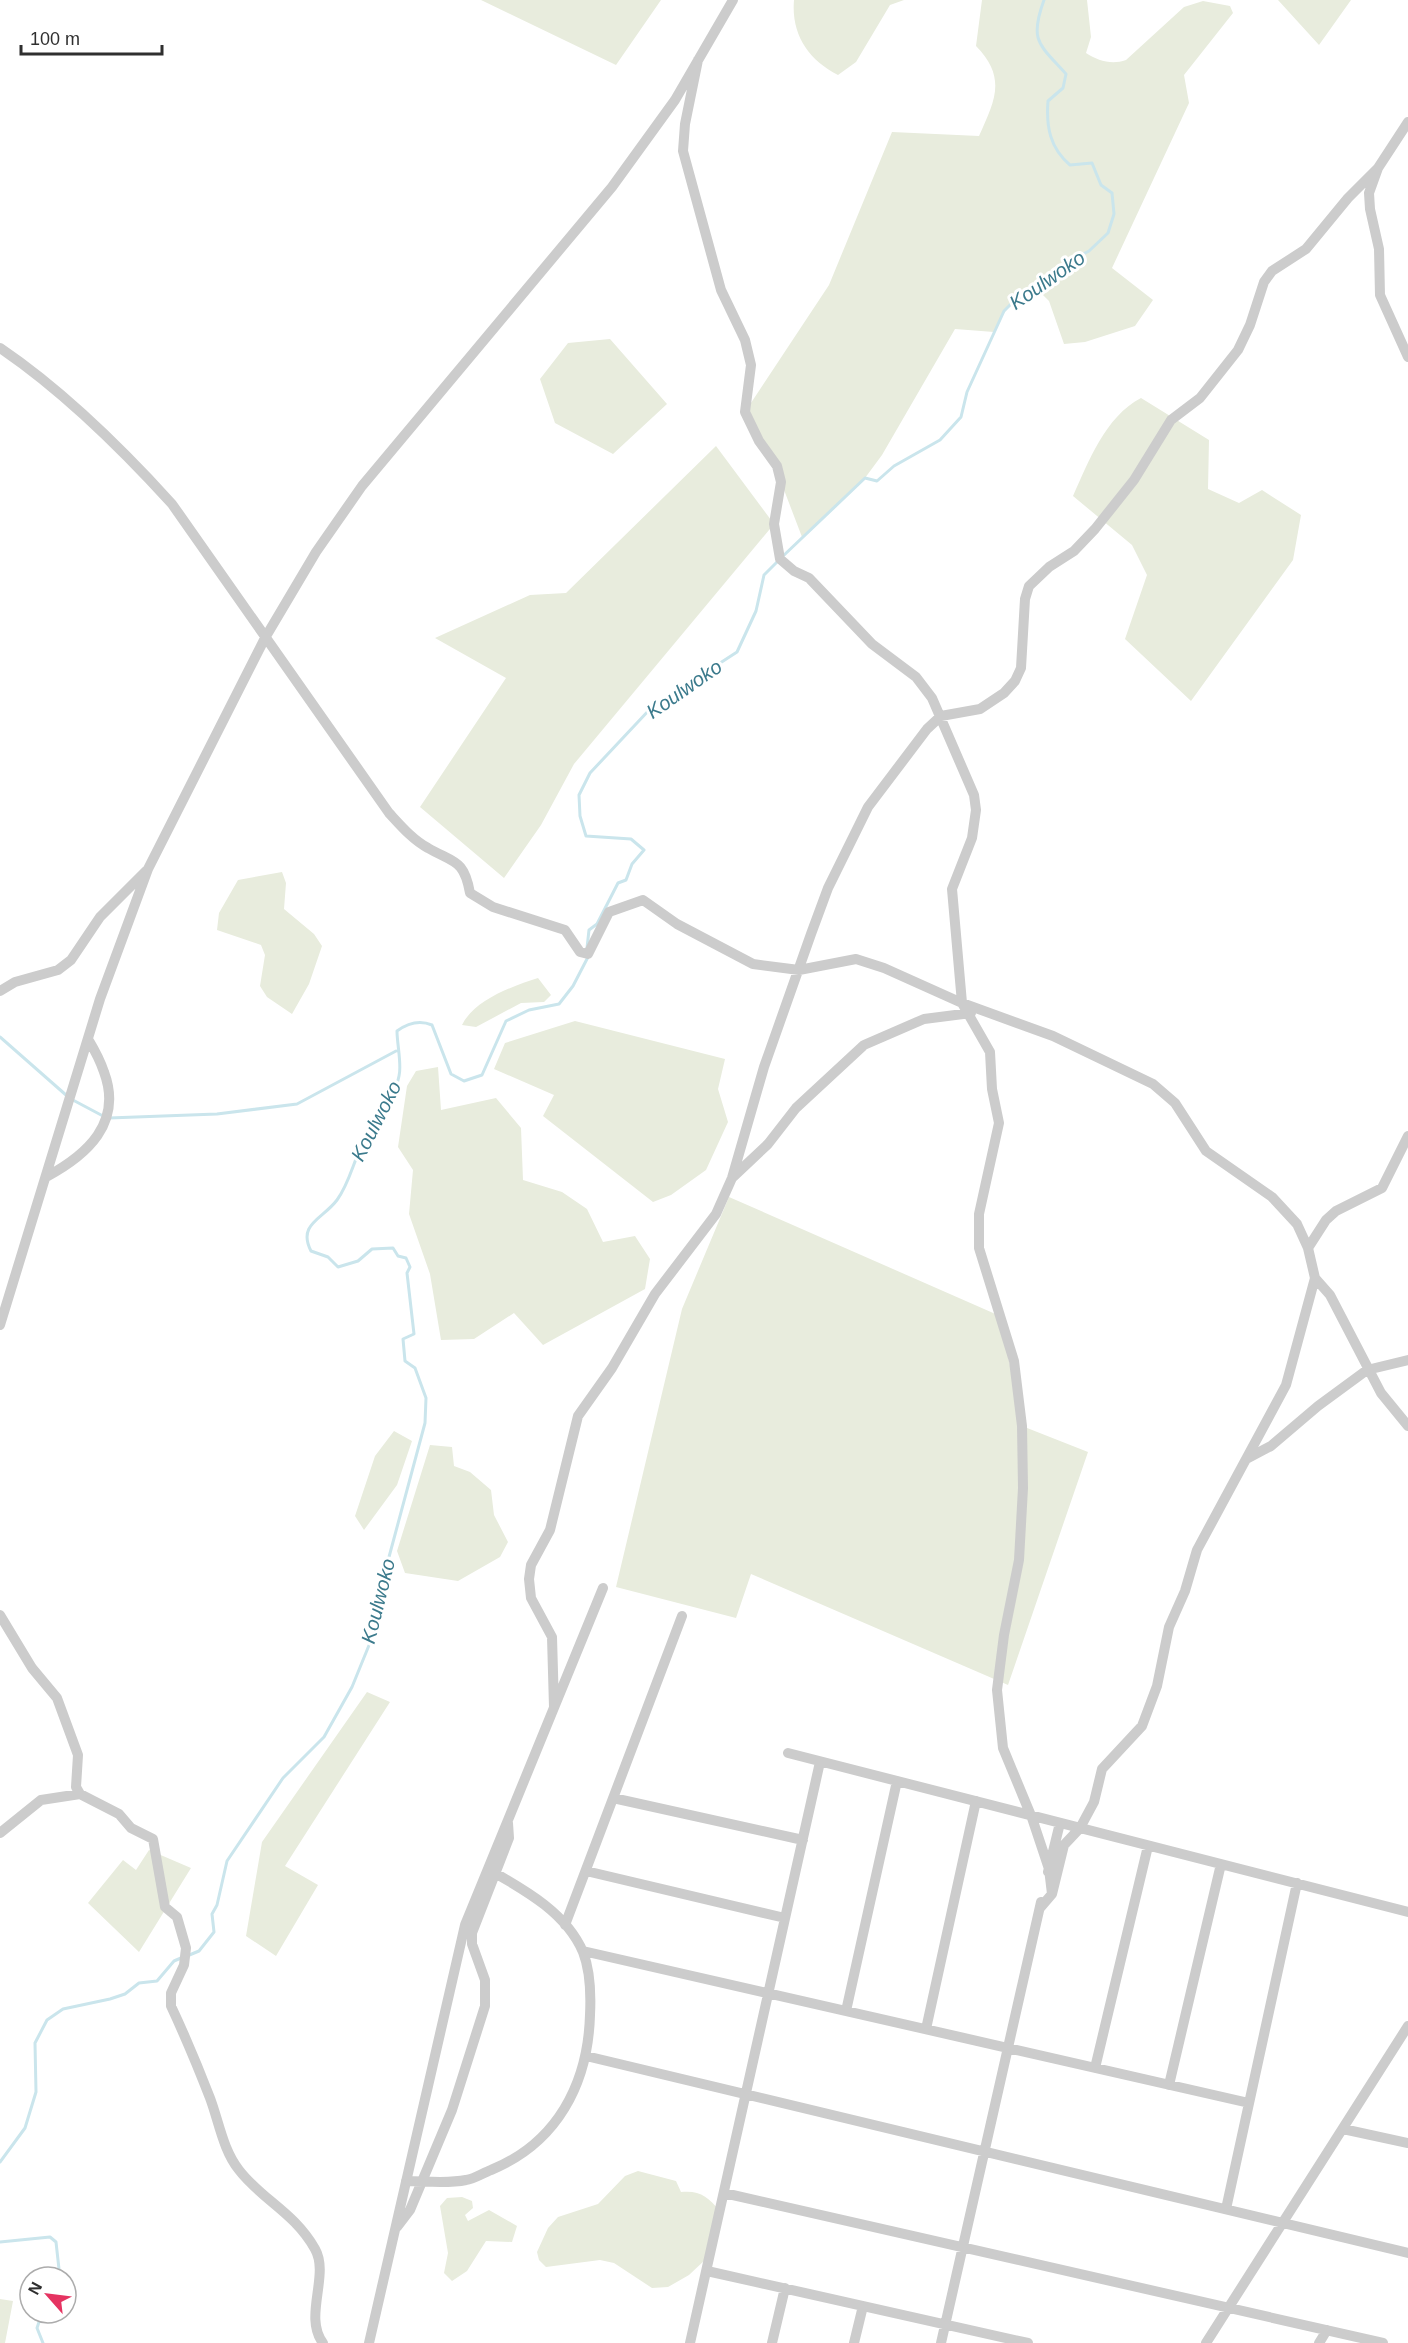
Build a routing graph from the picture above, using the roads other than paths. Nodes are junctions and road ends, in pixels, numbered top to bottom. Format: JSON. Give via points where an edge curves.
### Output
{"nodes":[{"id":1,"x":733,"y":0,"type":"edge"},
{"id":2,"x":698,"y":60,"type":"junction"},
{"id":3,"x":1408,"y":122,"type":"edge"},
{"id":4,"x":1378,"y":168,"type":"junction"},
{"id":5,"x":0,"y":348,"type":"edge"},
{"id":6,"x":1408,"y":357,"type":"edge"},
{"id":7,"x":265,"y":638,"type":"junction"},
{"id":8,"x":941,"y":716,"type":"junction"},
{"id":9,"x":148,"y":869,"type":"junction"},
{"id":10,"x":799,"y":970,"type":"junction"},
{"id":11,"x":0,"y":991,"type":"edge"},
{"id":12,"x":965,"y":1008,"type":"junction"},
{"id":13,"x":88,"y":1039,"type":"junction"},
{"id":14,"x":1408,"y":1136,"type":"edge"},
{"id":15,"x":46,"y":1177,"type":"junction"},
{"id":16,"x":732,"y":1178,"type":"junction"},
{"id":17,"x":1308,"y":1248,"type":"junction"},
{"id":18,"x":1315,"y":1278,"type":"junction"},
{"id":19,"x":0,"y":1326,"type":"edge"},
{"id":20,"x":1408,"y":1360,"type":"edge"},
{"id":21,"x":1367,"y":1370,"type":"junction"},
{"id":22,"x":1408,"y":1426,"type":"edge"},
{"id":23,"x":1248,"y":1458,"type":"junction"},
{"id":24,"x":603,"y":1588,"type":"dead end"},
{"id":25,"x":0,"y":1615,"type":"edge"},
{"id":26,"x":682,"y":1616,"type":"dead end"},
{"id":27,"x":554,"y":1707,"type":"junction"},
{"id":28,"x":788,"y":1754,"type":"dead end"},
{"id":29,"x":820,"y":1762,"type":"junction"},
{"id":30,"x":897,"y":1781,"type":"junction"},
{"id":31,"x":80,"y":1794,"type":"junction"},
{"id":32,"x":613,"y":1798,"type":"junction"},
{"id":33,"x":976,"y":1802,"type":"junction"},
{"id":34,"x":1031,"y":1816,"type":"junction"},
{"id":35,"x":1059,"y":1823,"type":"junction"},
{"id":36,"x":1080,"y":1828,"type":"junction"},
{"id":37,"x":0,"y":1833,"type":"edge"},
{"id":38,"x":803,"y":1840,"type":"junction"},
{"id":39,"x":1148,"y":1845,"type":"junction"},
{"id":40,"x":1221,"y":1864,"type":"junction"},
{"id":41,"x":1049,"y":1869,"type":"junction"},
{"id":42,"x":492,"y":1871,"type":"junction"},
{"id":43,"x":586,"y":1871,"type":"junction"},
{"id":44,"x":1297,"y":1883,"type":"junction"},
{"id":45,"x":1052,"y":1894,"type":"junction"},
{"id":46,"x":1040,"y":1908,"type":"junction"},
{"id":47,"x":1408,"y":1912,"type":"edge"},
{"id":48,"x":786,"y":1918,"type":"junction"},
{"id":49,"x":565,"y":1925,"type":"junction"},
{"id":50,"x":583,"y":1951,"type":"junction"},
{"id":51,"x":769,"y":1994,"type":"junction"},
{"id":52,"x":846,"y":2011,"type":"junction"},
{"id":53,"x":1408,"y":2026,"type":"edge"},
{"id":54,"x":926,"y":2029,"type":"junction"},
{"id":55,"x":1008,"y":2048,"type":"junction"},
{"id":56,"x":586,"y":2055,"type":"junction"},
{"id":57,"x":1095,"y":2068,"type":"junction"},
{"id":58,"x":1169,"y":2085,"type":"junction"},
{"id":59,"x":746,"y":2093,"type":"junction"},
{"id":60,"x":1249,"y":2103,"type":"junction"},
{"id":61,"x":1343,"y":2128,"type":"junction"},
{"id":62,"x":1408,"y":2143,"type":"edge"},
{"id":63,"x":985,"y":2151,"type":"junction"},
{"id":64,"x":406,"y":2181,"type":"junction"},
{"id":65,"x":422,"y":2181,"type":"junction"},
{"id":66,"x":724,"y":2193,"type":"junction"},
{"id":67,"x":1226,"y":2210,"type":"junction"},
{"id":68,"x":1283,"y":2223,"type":"junction"},
{"id":69,"x":395,"y":2231,"type":"junction"},
{"id":70,"x":963,"y":2247,"type":"junction"},
{"id":71,"x":1408,"y":2253,"type":"edge"},
{"id":72,"x":707,"y":2271,"type":"junction"},
{"id":73,"x":785,"y":2288,"type":"junction"},
{"id":74,"x":862,"y":2306,"type":"junction"},
{"id":75,"x":1229,"y":2308,"type":"junction"},
{"id":76,"x":945,"y":2324,"type":"junction"},
{"id":77,"x":1327,"y":2330,"type":"junction"},
{"id":78,"x":323,"y":2343,"type":"edge"},
{"id":79,"x":369,"y":2343,"type":"edge"},
{"id":80,"x":690,"y":2343,"type":"edge"},
{"id":81,"x":772,"y":2343,"type":"edge"},
{"id":82,"x":854,"y":2343,"type":"edge"},
{"id":83,"x":941,"y":2343,"type":"edge"},
{"id":84,"x":1028,"y":2343,"type":"edge"},
{"id":85,"x":1206,"y":2343,"type":"edge"},
{"id":86,"x":1319,"y":2343,"type":"edge"},
{"id":87,"x":1383,"y":2343,"type":"edge"}],
"edges":[{"from":1,"to":2,"type":"street"},
{"from":2,"to":7,"type":"street","via":[[675,100],[612,187],[362,486],[316,552]]},
{"from":2,"to":8,"type":"street","via":[[683,151],[721,290],[745,340],[751,365],[745,412],[777,466],[781,482],[774,524],[780,559],[809,578],[872,644],[916,677]]},
{"from":3,"to":4,"type":"street"},
{"from":4,"to":6,"type":"street","via":[[1369,193],[1380,295]]},
{"from":4,"to":8,"type":"street","via":[[1347,198],[1306,249],[1272,271],[1238,350],[1200,398],[1170,420],[1134,480],[1095,530],[1029,586],[1021,668],[1015,681],[980,709]]},
{"from":5,"to":7,"type":"street","via":[[23,363],[138,466],[172,504]]},
{"from":7,"to":9,"type":"street"},
{"from":7,"to":10,"type":"street","via":[[389,813],[427,848],[456,860],[466,874],[470,893],[478,900],[565,930],[580,952],[588,954],[609,912],[643,900],[677,924],[753,964]]},
{"from":8,"to":10,"type":"street","via":[[868,807],[828,888]]},
{"from":8,"to":12,"type":"street","via":[[974,795],[976,810],[972,838],[952,889]]},
{"from":9,"to":11,"type":"street","via":[[100,917],[71,960],[58,970],[15,982]]},
{"from":9,"to":13,"type":"street"},
{"from":10,"to":12,"type":"street","via":[[856,959],[884,968]]},
{"from":10,"to":16,"type":"street","via":[[764,1067]]},
{"from":12,"to":16,"type":"street","via":[[924,1019],[864,1046],[796,1108],[768,1144]]},
{"from":12,"to":17,"type":"street","via":[[1053,1036],[1168,1094],[1206,1151],[1272,1197],[1297,1224]]},
{"from":12,"to":34,"type":"street","via":[[990,1052],[999,1124],[980,1214],[979,1248],[1014,1361],[1022,1426],[1023,1488],[1019,1560],[997,1690],[1003,1748]]},
{"from":13,"to":15,"type":"street"},
{"from":13,"to":15,"type":"street","via":[[105,1073],[110,1100],[106,1118],[87,1151]]},
{"from":14,"to":17,"type":"street","via":[[1382,1188],[1336,1210]]},
{"from":15,"to":19,"type":"street"},
{"from":16,"to":27,"type":"street","via":[[716,1214],[656,1294],[578,1416],[550,1530],[531,1565],[529,1579],[531,1598],[552,1637]]},
{"from":17,"to":18,"type":"street"},
{"from":18,"to":21,"type":"street","via":[[1330,1295]]},
{"from":18,"to":23,"type":"street","via":[[1286,1385]]},
{"from":20,"to":21,"type":"street"},
{"from":21,"to":22,"type":"street"},
{"from":21,"to":23,"type":"street","via":[[1271,1446]]},
{"from":23,"to":36,"type":"street","via":[[1197,1550],[1169,1627],[1157,1686],[1142,1726],[1102,1769],[1094,1802]]},
{"from":24,"to":27,"type":"street"},
{"from":25,"to":31,"type":"street","via":[[32,1668],[57,1698],[78,1755],[76,1787]]},
{"from":26,"to":32,"type":"street"},
{"from":27,"to":42,"type":"street","via":[[508,1820]]},
{"from":28,"to":29,"type":"street"},
{"from":29,"to":30,"type":"street"},
{"from":29,"to":38,"type":"street"},
{"from":30,"to":33,"type":"street"},
{"from":30,"to":52,"type":"street"},
{"from":31,"to":37,"type":"street","via":[[41,1800]]},
{"from":31,"to":78,"type":"street","via":[[119,1814],[130,1828],[153,1839],[165,1907],[177,1917],[186,1948],[184,1965],[171,1993],[171,2006],[228,2151],[240,2171],[294,2220],[317,2252],[315,2323]]},
{"from":32,"to":38,"type":"street"},
{"from":32,"to":43,"type":"street"},
{"from":33,"to":34,"type":"street"},
{"from":33,"to":54,"type":"street"},
{"from":34,"to":35,"type":"street"},
{"from":34,"to":41,"type":"street"},
{"from":35,"to":36,"type":"street"},
{"from":35,"to":41,"type":"street"},
{"from":36,"to":39,"type":"street"},
{"from":36,"to":45,"type":"street","via":[[1064,1845]]},
{"from":38,"to":48,"type":"street"},
{"from":39,"to":40,"type":"street"},
{"from":39,"to":57,"type":"street"},
{"from":40,"to":44,"type":"street"},
{"from":40,"to":58,"type":"street"},
{"from":41,"to":45,"type":"street"},
{"from":41,"to":46,"type":"street"},
{"from":42,"to":49,"type":"street","via":[[528,1892]]},
{"from":42,"to":64,"type":"street","via":[[465,1925]]},
{"from":42,"to":65,"type":"street","via":[[472,1934],[485,1980],[485,2006],[452,2110]]},
{"from":43,"to":48,"type":"street"},
{"from":43,"to":49,"type":"street"},
{"from":44,"to":47,"type":"street"},
{"from":44,"to":60,"type":"street"},
{"from":45,"to":46,"type":"street"},
{"from":46,"to":55,"type":"street"},
{"from":48,"to":51,"type":"street"},
{"from":49,"to":50,"type":"street"},
{"from":50,"to":51,"type":"street"},
{"from":50,"to":56,"type":"street","via":[[591,1993]]},
{"from":51,"to":52,"type":"street"},
{"from":51,"to":59,"type":"street"},
{"from":52,"to":54,"type":"street"},
{"from":53,"to":61,"type":"street"},
{"from":54,"to":55,"type":"street"},
{"from":55,"to":57,"type":"street"},
{"from":55,"to":63,"type":"street"},
{"from":56,"to":59,"type":"street"},
{"from":56,"to":65,"type":"street","via":[[561,2114],[541,2140],[512,2162],[466,2180]]},
{"from":57,"to":58,"type":"street"},
{"from":58,"to":60,"type":"street"},
{"from":59,"to":63,"type":"street"},
{"from":59,"to":66,"type":"street"},
{"from":60,"to":67,"type":"street"},
{"from":61,"to":62,"type":"street"},
{"from":61,"to":68,"type":"street"},
{"from":63,"to":67,"type":"street"},
{"from":63,"to":70,"type":"street"},
{"from":64,"to":65,"type":"street"},
{"from":64,"to":69,"type":"street"},
{"from":65,"to":69,"type":"street","via":[[410,2210]]},
{"from":66,"to":70,"type":"street"},
{"from":66,"to":72,"type":"street"},
{"from":67,"to":68,"type":"street"},
{"from":68,"to":71,"type":"street"},
{"from":68,"to":75,"type":"street"},
{"from":69,"to":79,"type":"street"},
{"from":70,"to":75,"type":"street"},
{"from":70,"to":76,"type":"street"},
{"from":72,"to":73,"type":"street"},
{"from":72,"to":80,"type":"street"},
{"from":73,"to":74,"type":"street"},
{"from":73,"to":81,"type":"street"},
{"from":74,"to":76,"type":"street"},
{"from":74,"to":82,"type":"street"},
{"from":75,"to":77,"type":"street"},
{"from":75,"to":85,"type":"street"},
{"from":76,"to":83,"type":"street"},
{"from":76,"to":84,"type":"street"},
{"from":77,"to":86,"type":"street"},
{"from":77,"to":87,"type":"street"}]}
